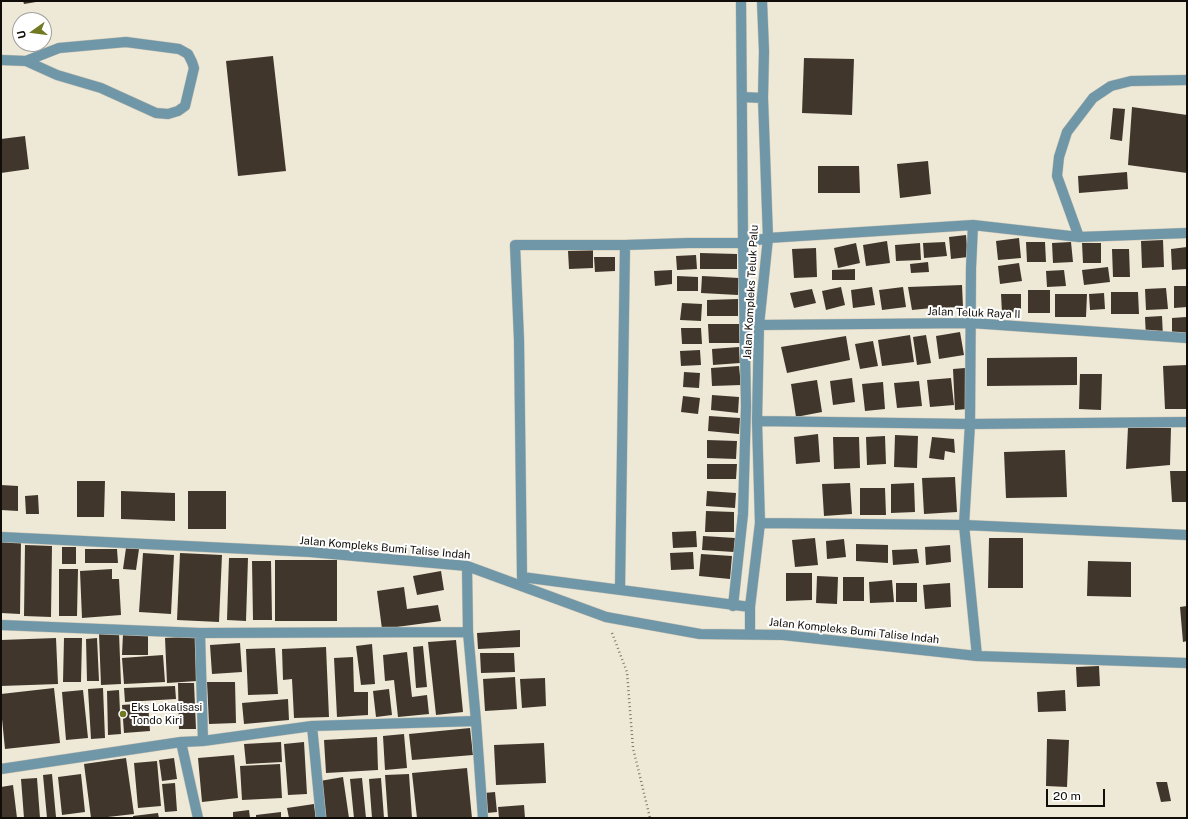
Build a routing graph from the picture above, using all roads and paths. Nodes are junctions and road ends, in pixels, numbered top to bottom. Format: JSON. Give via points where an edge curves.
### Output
{"nodes":[{"id":1,"x":741,"y":1,"type":"edge"},
{"id":2,"x":762,"y":1,"type":"edge"},
{"id":3,"x":1,"y":60,"type":"edge"},
{"id":4,"x":26,"y":62,"type":"junction"},
{"id":5,"x":1187,"y":80,"type":"edge"},
{"id":6,"x":742,"y":97,"type":"junction"},
{"id":7,"x":763,"y":98,"type":"junction"},
{"id":8,"x":973,"y":225,"type":"junction"},
{"id":9,"x":1187,"y":233,"type":"edge"},
{"id":10,"x":1079,"y":237,"type":"junction"},
{"id":11,"x":768,"y":238,"type":"junction"},
{"id":12,"x":743,"y":244,"type":"junction"},
{"id":13,"x":625,"y":245,"type":"junction"},
{"id":14,"x":971,"y":323,"type":"junction"},
{"id":15,"x":760,"y":325,"type":"junction"},
{"id":16,"x":1187,"y":338,"type":"edge"},
{"id":17,"x":746,"y":406,"type":"junction"},
{"id":18,"x":758,"y":406,"type":"junction"},
{"id":19,"x":757,"y":421,"type":"junction"},
{"id":20,"x":1187,"y":422,"type":"edge"},
{"id":21,"x":970,"y":424,"type":"junction"},
{"id":22,"x":760,"y":523,"type":"junction"},
{"id":23,"x":964,"y":525,"type":"junction"},
{"id":24,"x":1187,"y":535,"type":"edge"},
{"id":25,"x":1,"y":537,"type":"edge"},
{"id":26,"x":467,"y":566,"type":"junction"},
{"id":27,"x":620,"y":589,"type":"junction"},
{"id":28,"x":733,"y":606,"type":"junction"},
{"id":29,"x":750,"y":607,"type":"junction"},
{"id":30,"x":606,"y":617,"type":"junction"},
{"id":31,"x":1,"y":625,"type":"edge"},
{"id":32,"x":468,"y":632,"type":"junction"},
{"id":33,"x":200,"y":633,"type":"junction"},
{"id":34,"x":750,"y":634,"type":"junction"},
{"id":35,"x":976,"y":656,"type":"junction"},
{"id":36,"x":1187,"y":663,"type":"edge"},
{"id":37,"x":476,"y":721,"type":"junction"},
{"id":38,"x":312,"y":726,"type":"junction"},
{"id":39,"x":203,"y":741,"type":"junction"},
{"id":40,"x":182,"y":742,"type":"junction"},
{"id":41,"x":1,"y":769,"type":"edge"},
{"id":42,"x":198,"y":818,"type":"edge"},
{"id":43,"x":321,"y":818,"type":"edge"},
{"id":44,"x":483,"y":818,"type":"edge"},
{"id":45,"x":650,"y":818,"type":"edge"}],
"edges":[{"from":1,"to":6,"type":"street","name":"Jalan Kompleks Teluk Palu"},
{"from":2,"to":7,"type":"street","name":"Jalan Kompleks Teluk Palu"},
{"from":3,"to":4,"type":"street"},
{"from":4,"to":4,"type":"street","via":[[60,48],[126,42],[179,49],[188,54],[194,68],[185,106],[168,114],[156,113],[101,88]]},
{"from":5,"to":10,"type":"street","via":[[1131,81],[1111,86],[1093,98],[1067,132],[1059,157],[1057,176]]},
{"from":6,"to":7,"type":"street"},
{"from":6,"to":12,"type":"street","name":"Jalan Kompleks Teluk Palu"},
{"from":7,"to":11,"type":"street","name":"Jalan Kompleks Teluk Palu"},
{"from":8,"to":10,"type":"street"},
{"from":8,"to":11,"type":"street"},
{"from":8,"to":14,"type":"street"},
{"from":9,"to":10,"type":"street"},
{"from":11,"to":12,"type":"street"},
{"from":11,"to":15,"type":"street","name":"Jalan Kompleks Teluk Palu"},
{"from":12,"to":13,"type":"street"},
{"from":12,"to":17,"type":"street","name":"Jalan Kompleks Teluk Palu"},
{"from":13,"to":27,"type":"street"},
{"from":13,"to":27,"type":"street","via":[[515,245],[522,577]]},
{"from":14,"to":15,"type":"street","name":"Jalan Teluk Raya II"},
{"from":14,"to":16,"type":"street","name":"Jalan Teluk Raya II"},
{"from":14,"to":21,"type":"street"},
{"from":15,"to":18,"type":"street","name":"Jalan Kompleks Teluk Palu"},
{"from":17,"to":18,"type":"street"},
{"from":17,"to":28,"type":"street","name":"Jalan Kompleks Teluk Palu","via":[[742,514]]},
{"from":18,"to":19,"type":"street","name":"Jalan Kompleks Teluk Palu"},
{"from":19,"to":21,"type":"street"},
{"from":19,"to":22,"type":"street","name":"Jalan Kompleks Teluk Palu"},
{"from":20,"to":21,"type":"street"},
{"from":21,"to":23,"type":"street"},
{"from":22,"to":23,"type":"street"},
{"from":22,"to":29,"type":"street","name":"Jalan Kompleks Teluk Palu"},
{"from":23,"to":24,"type":"street"},
{"from":23,"to":35,"type":"street"},
{"from":25,"to":26,"type":"street","name":"Jalan Kompleks Bumi Talise Indah","via":[[310,552]]},
{"from":26,"to":30,"type":"street","name":"Jalan Kompleks Bumi Talise Indah"},
{"from":26,"to":32,"type":"street"},
{"from":27,"to":28,"type":"street"},
{"from":28,"to":29,"type":"street"},
{"from":29,"to":34,"type":"street","name":"Jalan Kompleks Teluk Palu"},
{"from":30,"to":34,"type":"street","name":"Jalan Kompleks Bumi Talise Indah","via":[[700,634]]},
{"from":30,"to":45,"type":"path","via":[[627,672],[633,748]]},
{"from":31,"to":33,"type":"street"},
{"from":32,"to":33,"type":"street"},
{"from":32,"to":37,"type":"street"},
{"from":33,"to":39,"type":"street"},
{"from":34,"to":35,"type":"street","name":"Jalan Kompleks Bumi Talise Indah","via":[[782,634]]},
{"from":35,"to":36,"type":"street","name":"Jalan Kompleks Bumi Talise Indah"},
{"from":37,"to":38,"type":"street"},
{"from":37,"to":44,"type":"street"},
{"from":38,"to":39,"type":"street"},
{"from":38,"to":43,"type":"street"},
{"from":39,"to":40,"type":"street"},
{"from":40,"to":41,"type":"street"},
{"from":40,"to":42,"type":"street"}]}
